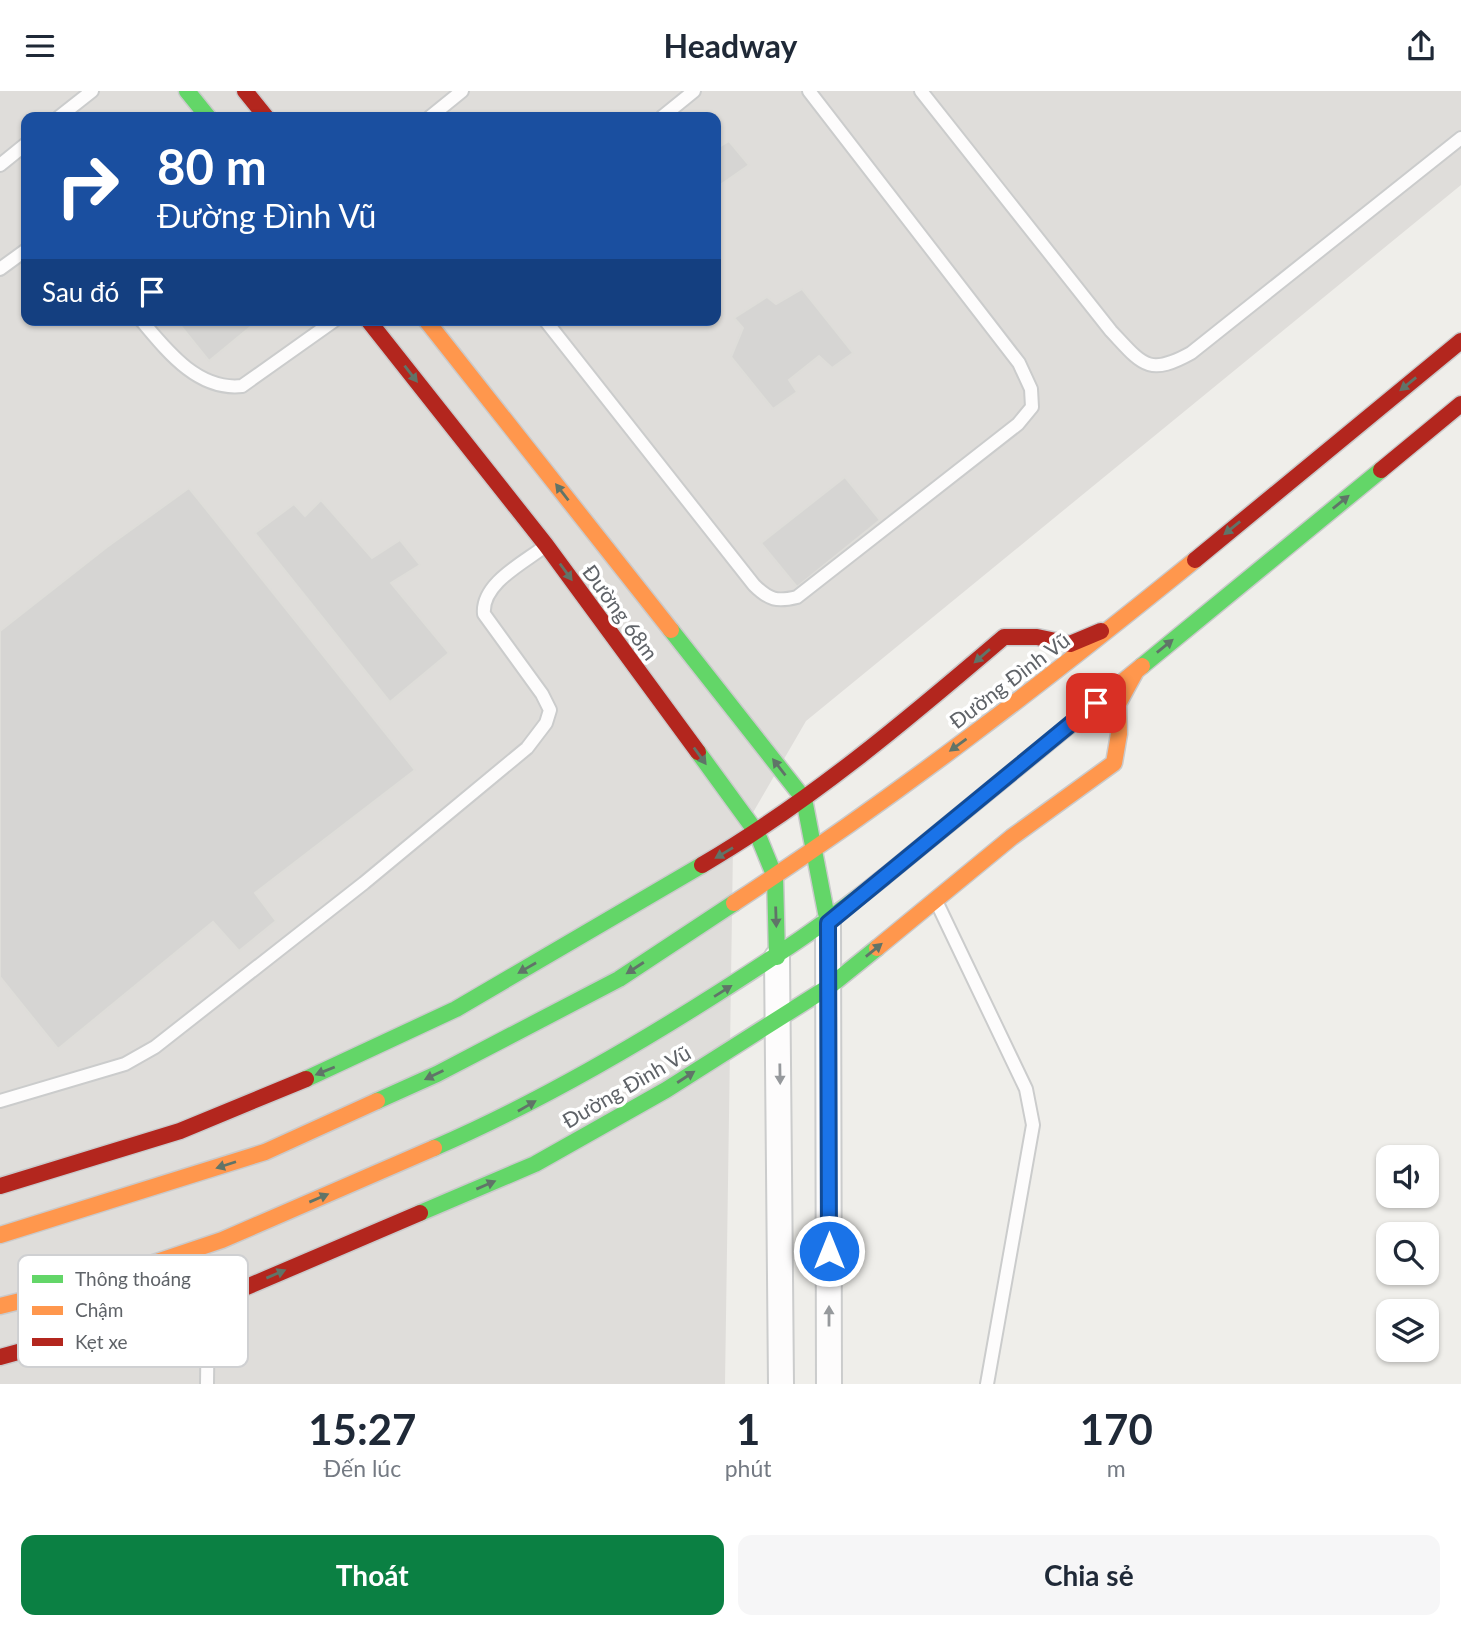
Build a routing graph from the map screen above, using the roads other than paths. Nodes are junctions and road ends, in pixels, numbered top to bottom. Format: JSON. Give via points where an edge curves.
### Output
{"nodes":[{"id":1,"x":92,"y":91,"type":"edge"},
{"id":2,"x":187,"y":91,"type":"edge"},
{"id":3,"x":245,"y":91,"type":"edge"},
{"id":4,"x":462,"y":91,"type":"edge"},
{"id":5,"x":694,"y":91,"type":"edge"},
{"id":6,"x":809,"y":91,"type":"edge"},
{"id":7,"x":921,"y":91,"type":"edge"},
{"id":8,"x":65,"y":112,"type":"edge"},
{"id":9,"x":204,"y":112,"type":"edge"},
{"id":10,"x":262,"y":112,"type":"edge"},
{"id":11,"x":436,"y":112,"type":"edge"},
{"id":12,"x":668,"y":112,"type":"edge"},
{"id":13,"x":1461,"y":138,"type":"edge"},
{"id":14,"x":21,"y":148,"type":"edge"},
{"id":15,"x":0,"y":165,"type":"edge"},
{"id":16,"x":21,"y":254,"type":"edge"},
{"id":17,"x":0,"y":269,"type":"edge"},
{"id":18,"x":146,"y":326,"type":"edge"},
{"id":19,"x":327,"y":326,"type":"edge"},
{"id":20,"x":373,"y":326,"type":"edge"},
{"id":21,"x":431,"y":326,"type":"edge"},
{"id":22,"x":550,"y":326,"type":"edge"},
{"id":23,"x":1461,"y":341,"type":"edge"},
{"id":24,"x":1461,"y":404,"type":"edge"},
{"id":25,"x":546,"y":545,"type":"junction"},
{"id":26,"x":1112,"y":625,"type":"junction"},
{"id":27,"x":1137,"y":669,"type":"junction"},
{"id":28,"x":804,"y":799,"type":"junction"},
{"id":29,"x":757,"y":833,"type":"junction"},
{"id":30,"x":815,"y":850,"type":"junction"},
{"id":31,"x":775,"y":877,"type":"junction"},
{"id":32,"x":935,"y":900,"type":"junction"},
{"id":33,"x":828,"y":923,"type":"junction"},
{"id":34,"x":778,"y":957,"type":"junction"},
{"id":35,"x":830,"y":986,"type":"junction"},
{"id":36,"x":779,"y":1018,"type":"junction"},
{"id":37,"x":0,"y":1101,"type":"edge"},
{"id":38,"x":0,"y":1186,"type":"edge"},
{"id":39,"x":0,"y":1235,"type":"edge"},
{"id":40,"x":177,"y":1255,"type":"edge"},
{"id":41,"x":248,"y":1287,"type":"edge"},
{"id":42,"x":18,"y":1302,"type":"edge"},
{"id":43,"x":0,"y":1306,"type":"edge"},
{"id":44,"x":18,"y":1352,"type":"edge"},
{"id":45,"x":0,"y":1357,"type":"edge"},
{"id":46,"x":781,"y":1384,"type":"edge"},
{"id":47,"x":829,"y":1384,"type":"edge"},
{"id":48,"x":987,"y":1384,"type":"edge"}],
"edges":[{"from":1,"to":8,"type":"lane"},
{"from":2,"to":9,"type":"main road"},
{"from":3,"to":10,"type":"main road"},
{"from":4,"to":11,"type":"lane"},
{"from":5,"to":12,"type":"lane"},
{"from":6,"to":22,"type":"lane","via":[[1018,363],[1031,389],[1032,407],[1018,424],[797,597],[778,602],[754,585]]},
{"from":7,"to":13,"type":"lane","via":[[1111,331],[1150,366],[1168,366],[1191,352]]},
{"from":14,"to":15,"type":"lane"},
{"from":16,"to":17,"type":"lane"},
{"from":18,"to":19,"type":"lane","via":[[196,375],[216,386],[230,387],[242,386]]},
{"from":20,"to":25,"type":"main road","name":"Đường 68m","one_way":true},
{"from":28,"to":21,"type":"main road","one_way":true},
{"from":23,"to":26,"type":"main road","name":"Đường Đình Vũ","one_way":true},
{"from":27,"to":24,"type":"main road","name":"Đường Đình Vũ","one_way":true},
{"from":25,"to":29,"type":"main road","name":"Đường 68m","one_way":true},
{"from":25,"to":37,"type":"lane","via":[[496,584],[483,605],[484,614],[550,710],[527,748],[364,883],[147,1052],[125,1064]]},
{"from":26,"to":28,"type":"main road","name":"Đường Đình Vũ","one_way":true,"via":[[1070,644],[1004,637],[892,733]]},
{"from":26,"to":30,"type":"main road","name":"Đường Đình Vũ","one_way":true,"via":[[1053,676]]},
{"from":27,"to":32,"type":"main road","name":"Đường Đình Vũ","via":[[1118,704],[1114,763]]},
{"from":27,"to":33,"type":"main road","name":"Đường Đình Vũ"},
{"from":28,"to":29,"type":"main road","name":"Đường Đình Vũ"},
{"from":28,"to":30,"type":"main road"},
{"from":29,"to":31,"type":"main road","name":"Đường 68m"},
{"from":29,"to":38,"type":"main road","name":"Đường Đình Vũ","one_way":true,"via":[[456,1009],[341,1064],[180,1131]]},
{"from":30,"to":31,"type":"main road","name":"Đường Đình Vũ"},
{"from":30,"to":33,"type":"main road"},
{"from":31,"to":34,"type":"main road","name":"Đường 68m","one_way":true},
{"from":31,"to":39,"type":"main road","name":"Đường Đình Vũ","one_way":true,"via":[[619,979],[437,1074],[265,1152]]},
{"from":35,"to":32,"type":"main road","name":"Đường Đình Vũ","one_way":true},
{"from":32,"to":48,"type":"lane","via":[[1026,1089],[1033,1125]]},
{"from":33,"to":34,"type":"main road","name":"Đường Đình Vũ"},
{"from":33,"to":35,"type":"street"},
{"from":34,"to":36,"type":"street"},
{"from":40,"to":34,"type":"main road","name":"Đường Đình Vũ","one_way":true,"via":[[511,1115]]},
{"from":35,"to":36,"type":"main road","name":"Đường Đình Vũ"},
{"from":47,"to":35,"type":"street","one_way":true},
{"from":41,"to":36,"type":"main road","name":"Đường Đình Vũ","one_way":true,"via":[[535,1164],[666,1090]]},
{"from":36,"to":46,"type":"street","one_way":true},
{"from":43,"to":42,"type":"main road","name":"Đường Đình Vũ","one_way":true},
{"from":44,"to":45,"type":"main road","name":"Đường Đình Vũ"}]}
